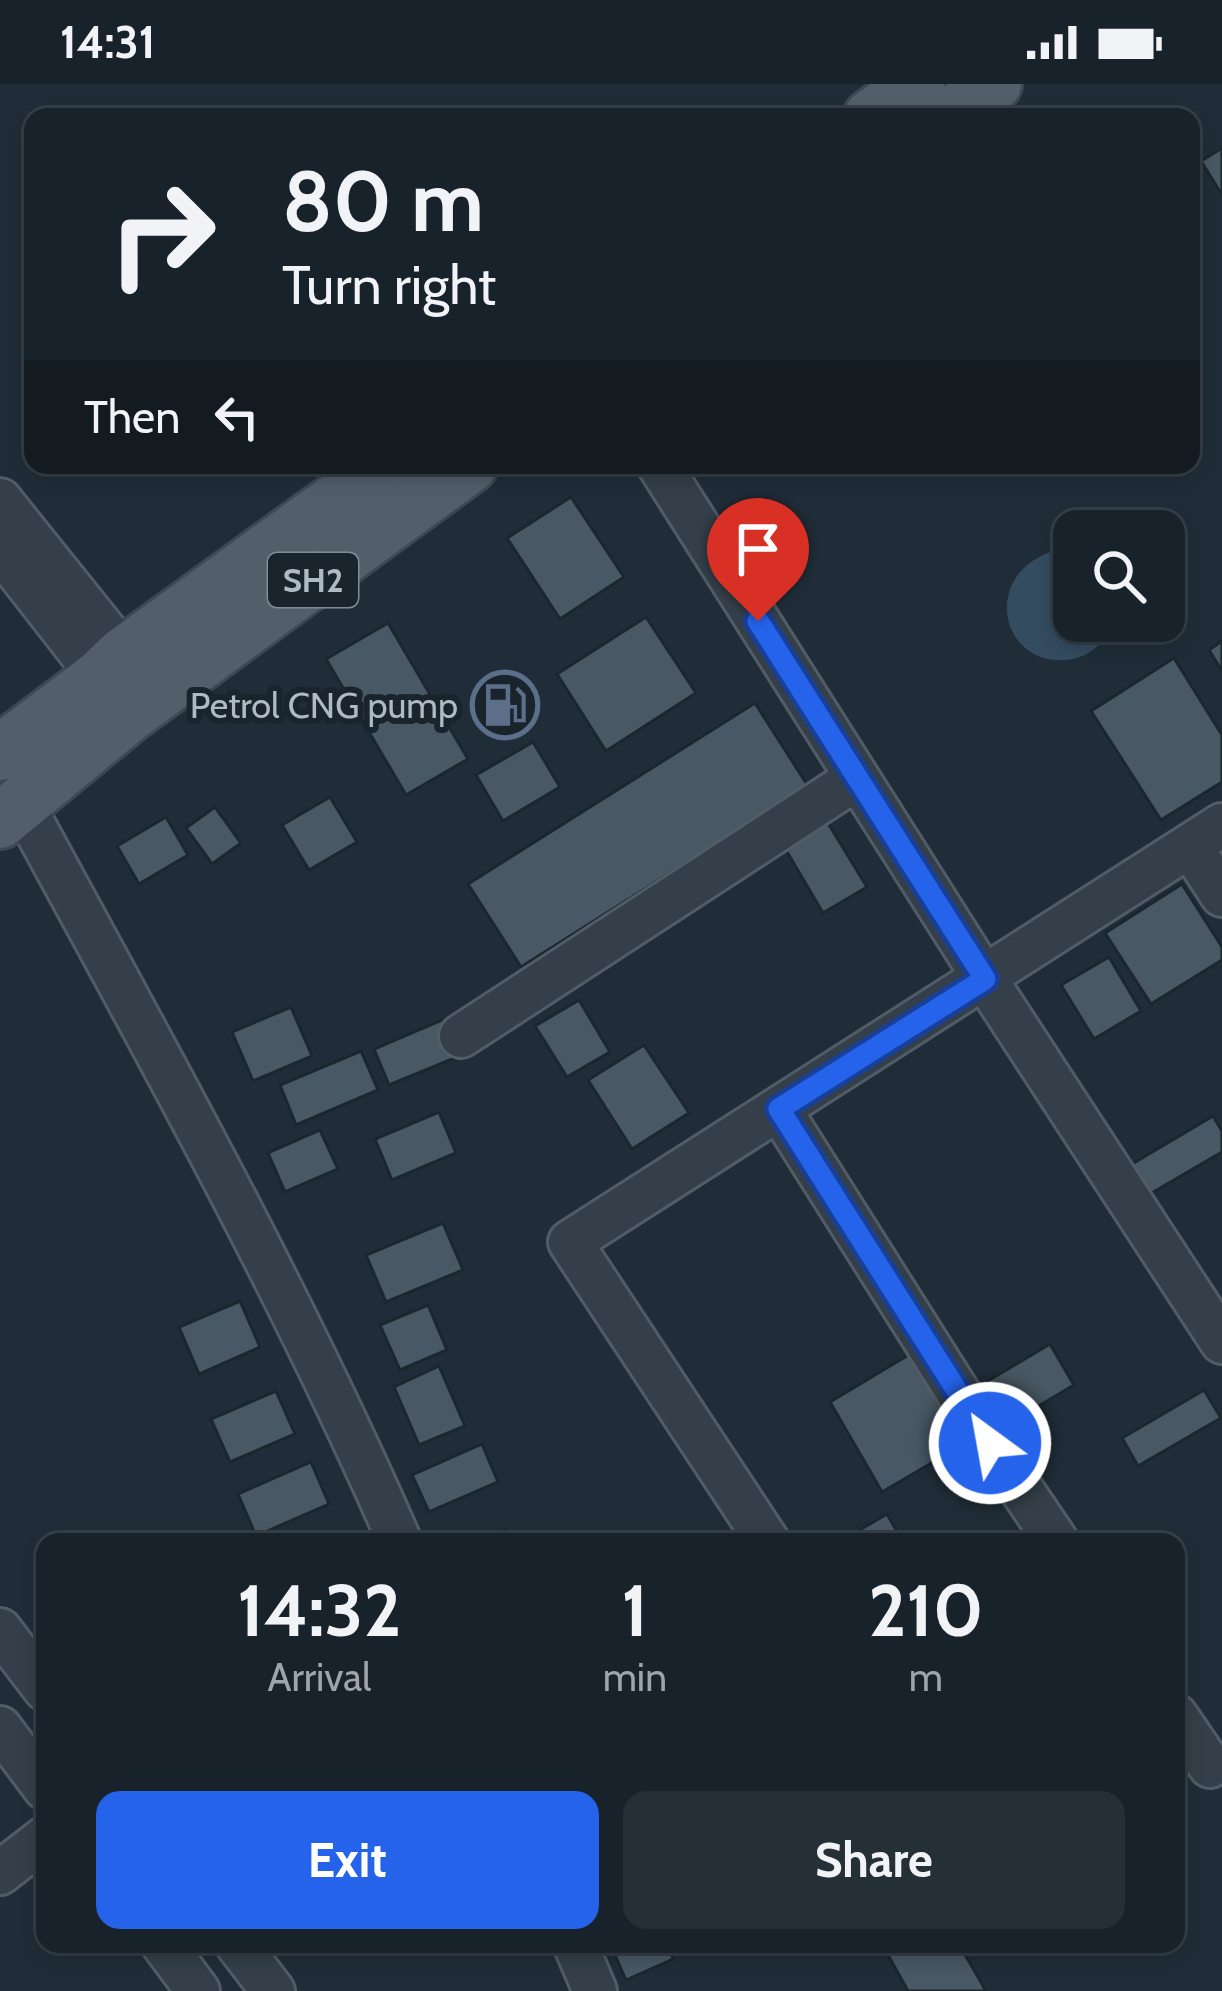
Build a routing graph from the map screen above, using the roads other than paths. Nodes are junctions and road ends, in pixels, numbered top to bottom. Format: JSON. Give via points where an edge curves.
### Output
{"nodes":[{"id":1,"x":917,"y":84,"type":"edge"},
{"id":2,"x":994,"y":84,"type":"edge"},
{"id":3,"x":884,"y":108,"type":"edge"},
{"id":4,"x":961,"y":108,"type":"edge"},
{"id":5,"x":374,"y":474,"type":"edge"},
{"id":6,"x":456,"y":474,"type":"edge"},
{"id":7,"x":665,"y":474,"type":"edge"},
{"id":8,"x":0,"y":500,"type":"edge"},
{"id":9,"x":0,"y":549,"type":"edge"},
{"id":10,"x":127,"y":685,"type":"junction"},
{"id":11,"x":0,"y":753,"type":"edge"},
{"id":12,"x":857,"y":778,"type":"junction"},
{"id":13,"x":11,"y":813,"type":"edge"},
{"id":14,"x":1206,"y":836,"type":"edge"},
{"id":15,"x":1222,"y":895,"type":"edge"},
{"id":16,"x":985,"y":979,"type":"junction"},
{"id":17,"x":461,"y":1036,"type":"dead end"},
{"id":18,"x":779,"y":1109,"type":"junction"},
{"id":19,"x":1222,"y":1342,"type":"edge"},
{"id":20,"x":396,"y":1533,"type":"edge"},
{"id":21,"x":762,"y":1533,"type":"edge"},
{"id":22,"x":1051,"y":1533,"type":"edge"},
{"id":23,"x":0,"y":1630,"type":"edge"},
{"id":24,"x":36,"y":1677,"type":"edge"},
{"id":25,"x":0,"y":1728,"type":"edge"},
{"id":26,"x":1185,"y":1734,"type":"edge"},
{"id":27,"x":1203,"y":1770,"type":"edge"},
{"id":28,"x":36,"y":1776,"type":"edge"},
{"id":29,"x":36,"y":1845,"type":"edge"},
{"id":30,"x":0,"y":1873,"type":"edge"},
{"id":31,"x":170,"y":1953,"type":"edge"},
{"id":32,"x":244,"y":1953,"type":"edge"},
{"id":33,"x":579,"y":1953,"type":"edge"},
{"id":34,"x":198,"y":1991,"type":"edge"},
{"id":35,"x":273,"y":1991,"type":"edge"},
{"id":36,"x":595,"y":1991,"type":"edge"}],
"edges":[{"from":1,"to":3,"type":"main road"},
{"from":2,"to":4,"type":"main road"},
{"from":5,"to":10,"type":"main road","number":"SH2"},
{"from":6,"to":10,"type":"main road","number":"SH2"},
{"from":7,"to":12,"type":"street"},
{"from":8,"to":10,"type":"street"},
{"from":9,"to":10,"type":"street"},
{"from":10,"to":11,"type":"main road","number":"SH2"},
{"from":10,"to":13,"type":"main road","number":"SH2"},
{"from":12,"to":16,"type":"street"},
{"from":12,"to":17,"type":"street"},
{"from":13,"to":20,"type":"street","via":[[228,1183]]},
{"from":14,"to":15,"type":"street"},
{"from":14,"to":16,"type":"street"},
{"from":16,"to":18,"type":"street"},
{"from":16,"to":19,"type":"street"},
{"from":18,"to":21,"type":"street","via":[[570,1242]]},
{"from":18,"to":22,"type":"street"},
{"from":23,"to":24,"type":"street"},
{"from":25,"to":28,"type":"street"},
{"from":26,"to":27,"type":"street"},
{"from":29,"to":30,"type":"street"},
{"from":31,"to":34,"type":"street"},
{"from":32,"to":35,"type":"street"},
{"from":33,"to":36,"type":"street"}]}
